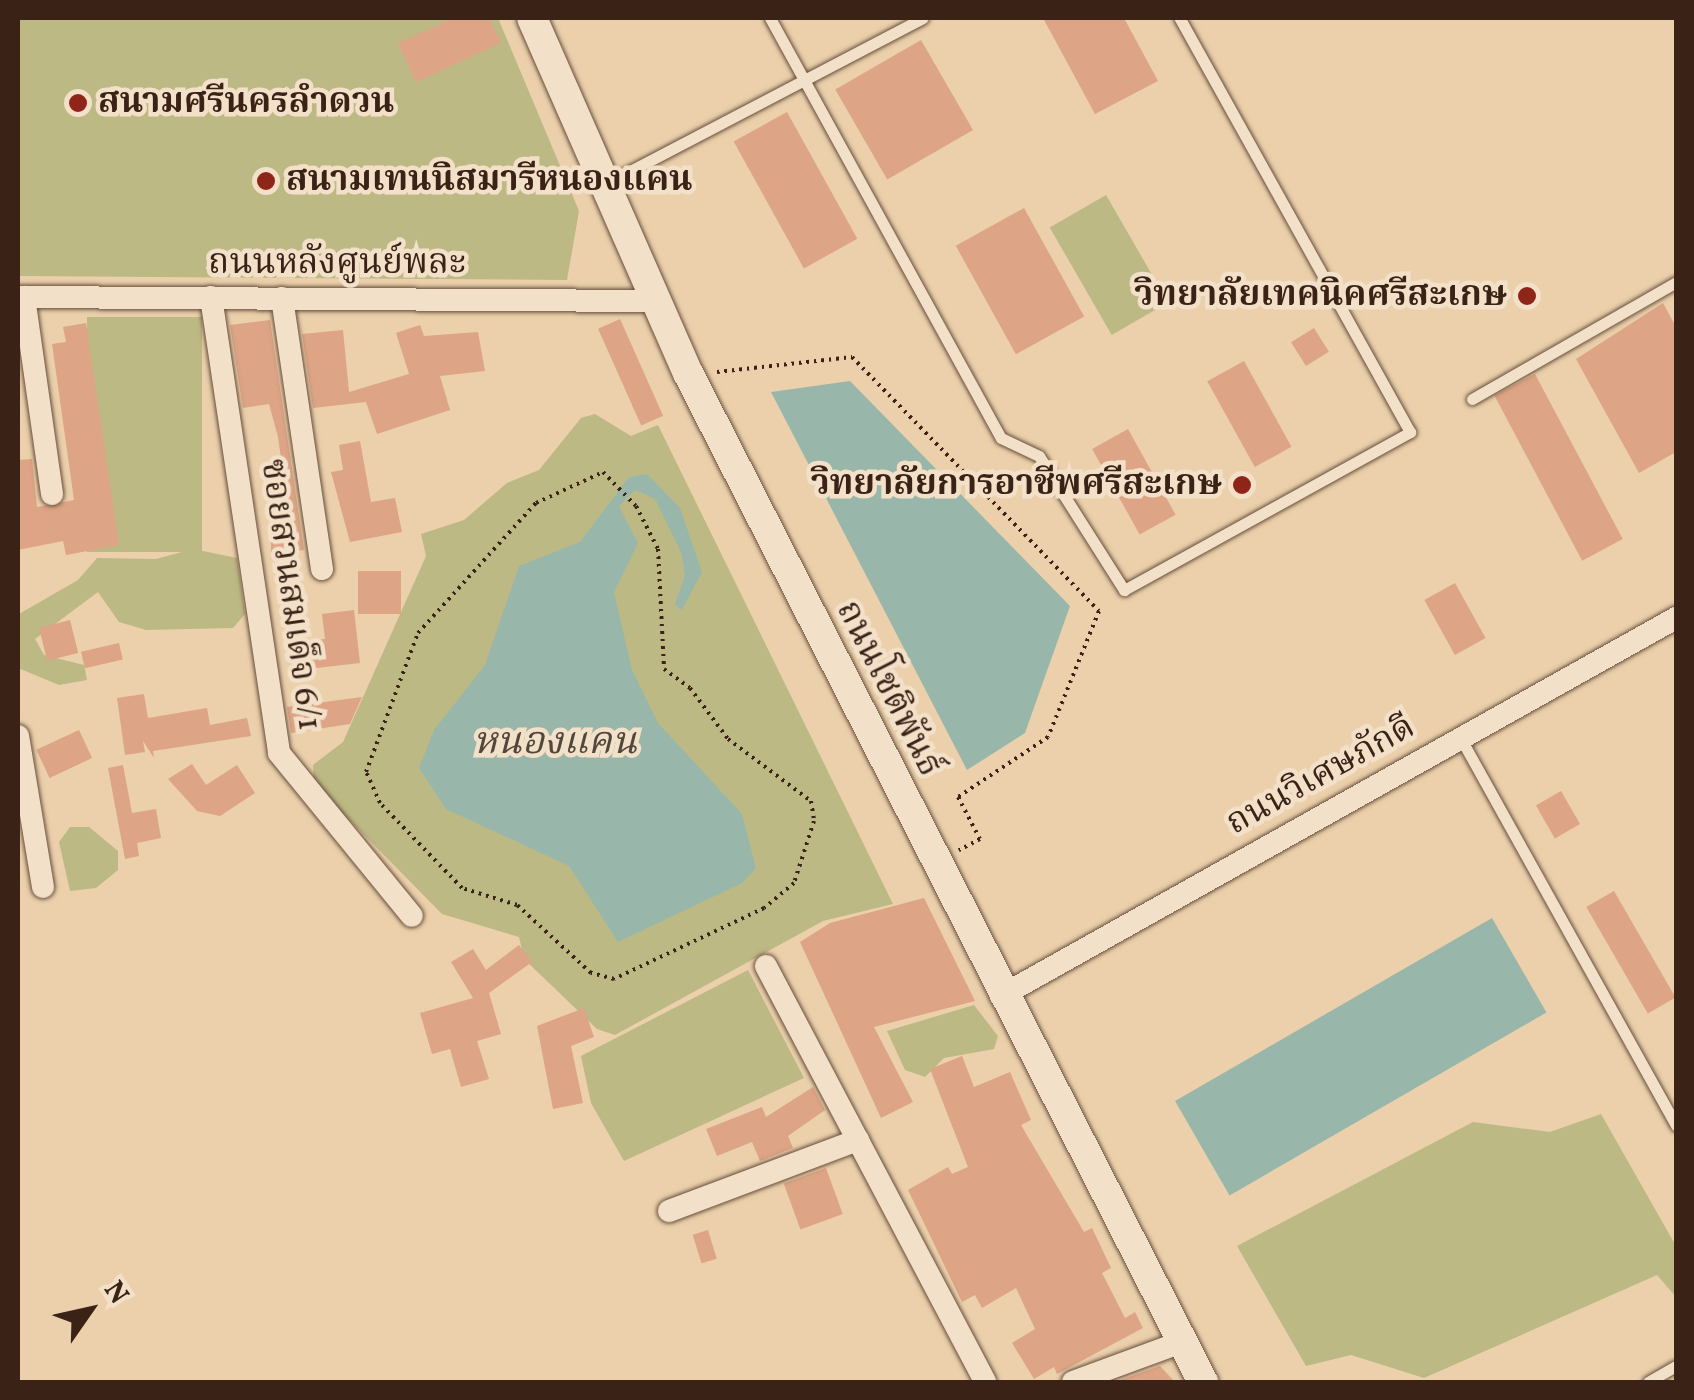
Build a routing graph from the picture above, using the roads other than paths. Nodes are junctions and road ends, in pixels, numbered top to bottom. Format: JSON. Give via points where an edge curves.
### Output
{"nodes":[{"id":1,"x":532,"y":18,"type":"edge"},
{"id":2,"x":770,"y":18,"type":"edge"},
{"id":3,"x":922,"y":18,"type":"edge"},
{"id":4,"x":1180,"y":18,"type":"edge"},
{"id":5,"x":804,"y":80,"type":"junction"},
{"id":6,"x":605,"y":184,"type":"junction"},
{"id":7,"x":1676,"y":282,"type":"edge"},
{"id":8,"x":20,"y":297,"type":"edge"},
{"id":9,"x":211,"y":298,"type":"junction"},
{"id":10,"x":282,"y":298,"type":"junction"},
{"id":11,"x":656,"y":301,"type":"junction"},
{"id":12,"x":1472,"y":398,"type":"dead end"},
{"id":13,"x":52,"y":494,"type":"dead end"},
{"id":14,"x":322,"y":569,"type":"dead end"},
{"id":15,"x":1676,"y":618,"type":"edge"},
{"id":16,"x":18,"y":736,"type":"edge"},
{"id":17,"x":1461,"y":738,"type":"junction"},
{"id":18,"x":43,"y":887,"type":"dead end"},
{"id":19,"x":412,"y":916,"type":"dead end"},
{"id":20,"x":766,"y":966,"type":"dead end"},
{"id":21,"x":1000,"y":996,"type":"junction"},
{"id":22,"x":1676,"y":1125,"type":"edge"},
{"id":23,"x":858,"y":1140,"type":"junction"},
{"id":24,"x":669,"y":1211,"type":"dead end"},
{"id":25,"x":1182,"y":1342,"type":"junction"},
{"id":26,"x":1676,"y":1366,"type":"edge"},
{"id":27,"x":985,"y":1382,"type":"edge"},
{"id":28,"x":1072,"y":1382,"type":"edge"},
{"id":29,"x":1204,"y":1382,"type":"edge"},
{"id":30,"x":1648,"y":1382,"type":"edge"}],
"edges":[{"from":1,"to":6,"type":"street","name":"ถนนโชติพันธ์"},
{"from":2,"to":5,"type":"lane"},
{"from":3,"to":5,"type":"lane"},
{"from":4,"to":5,"type":"lane","via":[[1410,432],[1124,590],[1039,456],[1001,438]]},
{"from":5,"to":6,"type":"lane"},
{"from":6,"to":11,"type":"street","name":"ถนนโชติพันธ์"},
{"from":7,"to":12,"type":"lane"},
{"from":8,"to":9,"type":"street","name":"ถนนหลังศูนย์พละ"},
{"from":8,"to":13,"type":"street"},
{"from":9,"to":10,"type":"street","name":"ถนนหลังศูนย์พละ"},
{"from":9,"to":19,"type":"street","name":"ซอยสวนสมเด็จ 6/1","via":[[278,753]]},
{"from":10,"to":11,"type":"street","name":"ถนนหลังศูนย์พละ"},
{"from":10,"to":14,"type":"street"},
{"from":11,"to":21,"type":"street","name":"ถนนโชติพันธ์"},
{"from":15,"to":17,"type":"street","name":"ถนนวิเศษภักดี"},
{"from":16,"to":18,"type":"street"},
{"from":17,"to":21,"type":"street","name":"ถนนวิเศษภักดี"},
{"from":17,"to":22,"type":"lane"},
{"from":20,"to":23,"type":"street"},
{"from":21,"to":25,"type":"street","name":"ถนนโชติพันธ์"},
{"from":23,"to":24,"type":"street"},
{"from":23,"to":27,"type":"street"},
{"from":25,"to":28,"type":"street"},
{"from":25,"to":29,"type":"street","name":"ถนนโชติพันธ์"},
{"from":26,"to":30,"type":"lane"}]}
